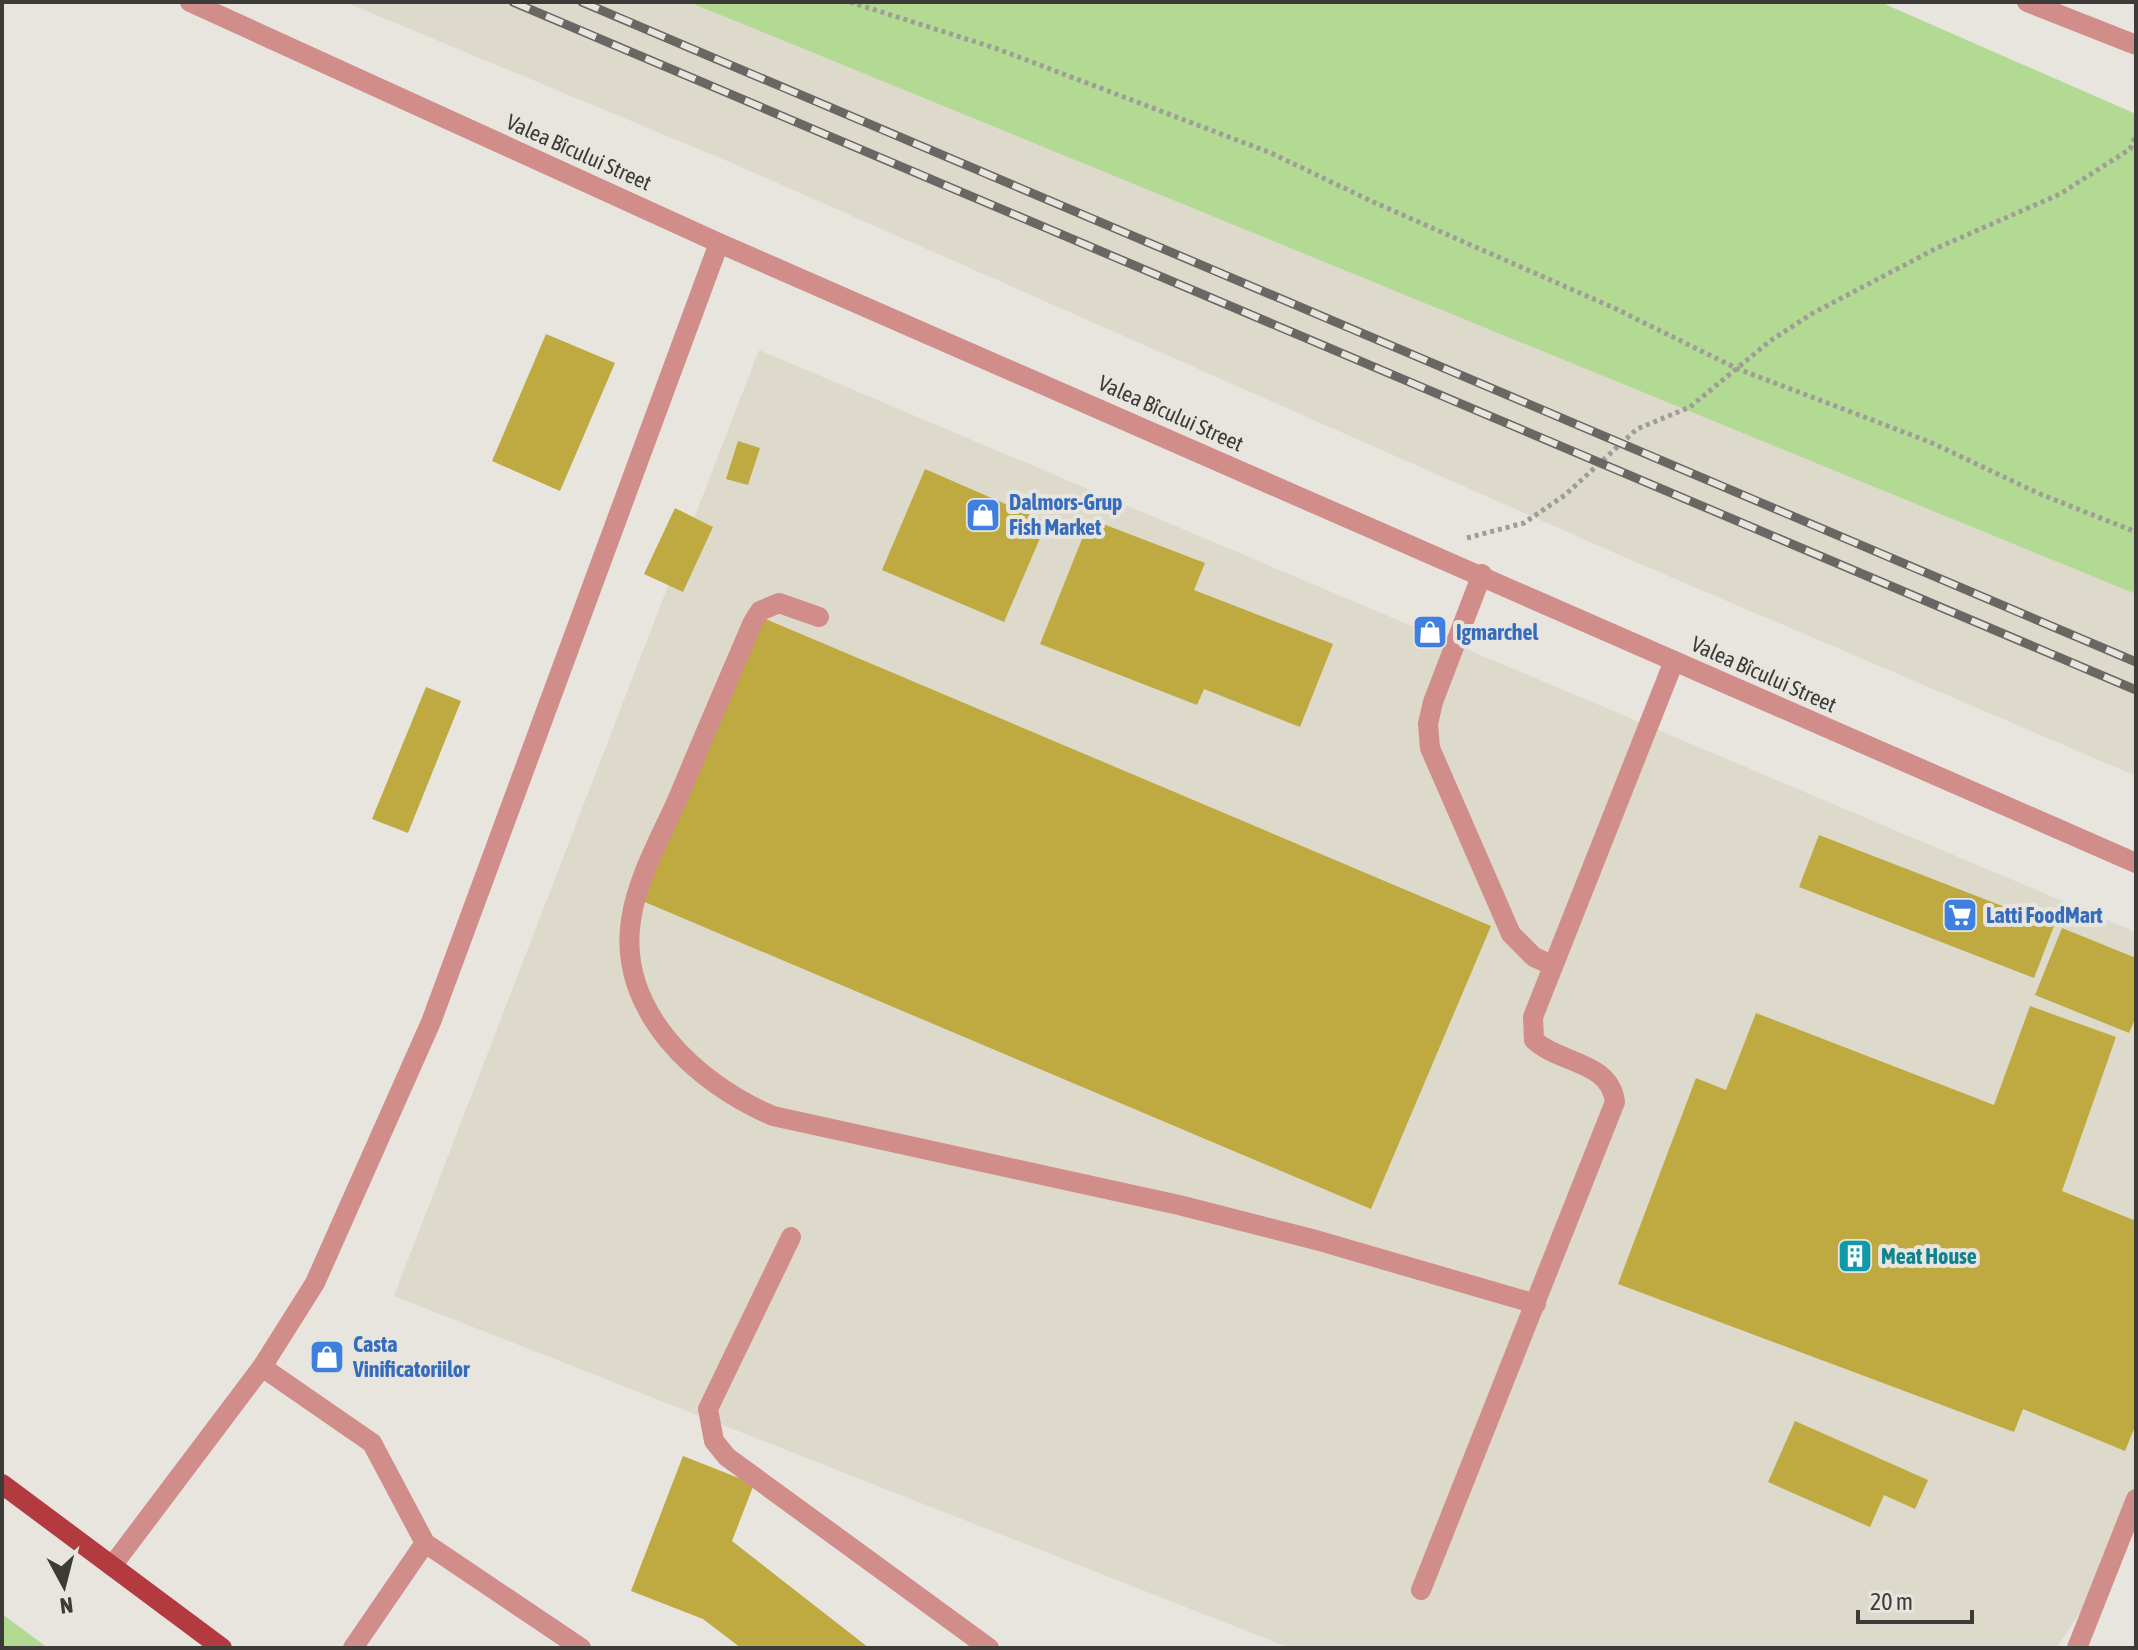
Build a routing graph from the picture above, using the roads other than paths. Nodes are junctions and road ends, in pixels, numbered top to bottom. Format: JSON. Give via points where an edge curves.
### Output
{"nodes":[{"id":1,"x":190,"y":2,"type":"edge"},
{"id":2,"x":2027,"y":2,"type":"edge"},
{"id":3,"x":2136,"y":45,"type":"edge"},
{"id":4,"x":719,"y":243,"type":"junction"},
{"id":5,"x":1482,"y":574,"type":"junction"},
{"id":6,"x":819,"y":617,"type":"dead end"},
{"id":7,"x":1674,"y":661,"type":"junction"},
{"id":8,"x":2136,"y":863,"type":"edge"},
{"id":9,"x":1552,"y":965,"type":"junction"},
{"id":10,"x":791,"y":1237,"type":"dead end"},
{"id":11,"x":1536,"y":1304,"type":"junction"},
{"id":12,"x":262,"y":1367,"type":"junction"},
{"id":13,"x":2,"y":1484,"type":"edge"},
{"id":14,"x":2136,"y":1499,"type":"edge"},
{"id":15,"x":425,"y":1543,"type":"junction"},
{"id":16,"x":112,"y":1566,"type":"junction"},
{"id":17,"x":1421,"y":1590,"type":"dead end"},
{"id":18,"x":222,"y":1648,"type":"edge"},
{"id":19,"x":353,"y":1648,"type":"edge"},
{"id":20,"x":581,"y":1648,"type":"edge"},
{"id":21,"x":989,"y":1648,"type":"edge"},
{"id":22,"x":2077,"y":1648,"type":"edge"}],
"edges":[{"from":1,"to":4,"type":"street","name":"Valea Bîcului Street"},
{"from":2,"to":3,"type":"street"},
{"from":4,"to":5,"type":"street","name":"Valea Bîcului Street"},
{"from":4,"to":12,"type":"street","via":[[431,1022],[315,1283]]},
{"from":5,"to":7,"type":"street","name":"Valea Bîcului Street"},
{"from":5,"to":9,"type":"street","via":[[1433,702],[1430,748],[1511,934],[1534,957]]},
{"from":6,"to":11,"type":"street","via":[[779,603],[760,611],[637,894],[628,946],[638,997],[665,1037],[699,1071],[736,1101],[773,1116],[1179,1205]]},
{"from":7,"to":8,"type":"street","name":"Valea Bîcului Street"},
{"from":7,"to":9,"type":"street"},
{"from":9,"to":11,"type":"street","via":[[1533,1017],[1534,1040],[1602,1073],[1614,1089],[1615,1102]]},
{"from":10,"to":21,"type":"street","via":[[708,1409],[714,1441],[727,1457]]},
{"from":11,"to":17,"type":"street"},
{"from":12,"to":15,"type":"street","via":[[372,1443]]},
{"from":12,"to":16,"type":"street"},
{"from":13,"to":16,"type":"main road"},
{"from":14,"to":22,"type":"street"},
{"from":15,"to":19,"type":"street"},
{"from":15,"to":20,"type":"street"},
{"from":16,"to":18,"type":"main road"}]}
